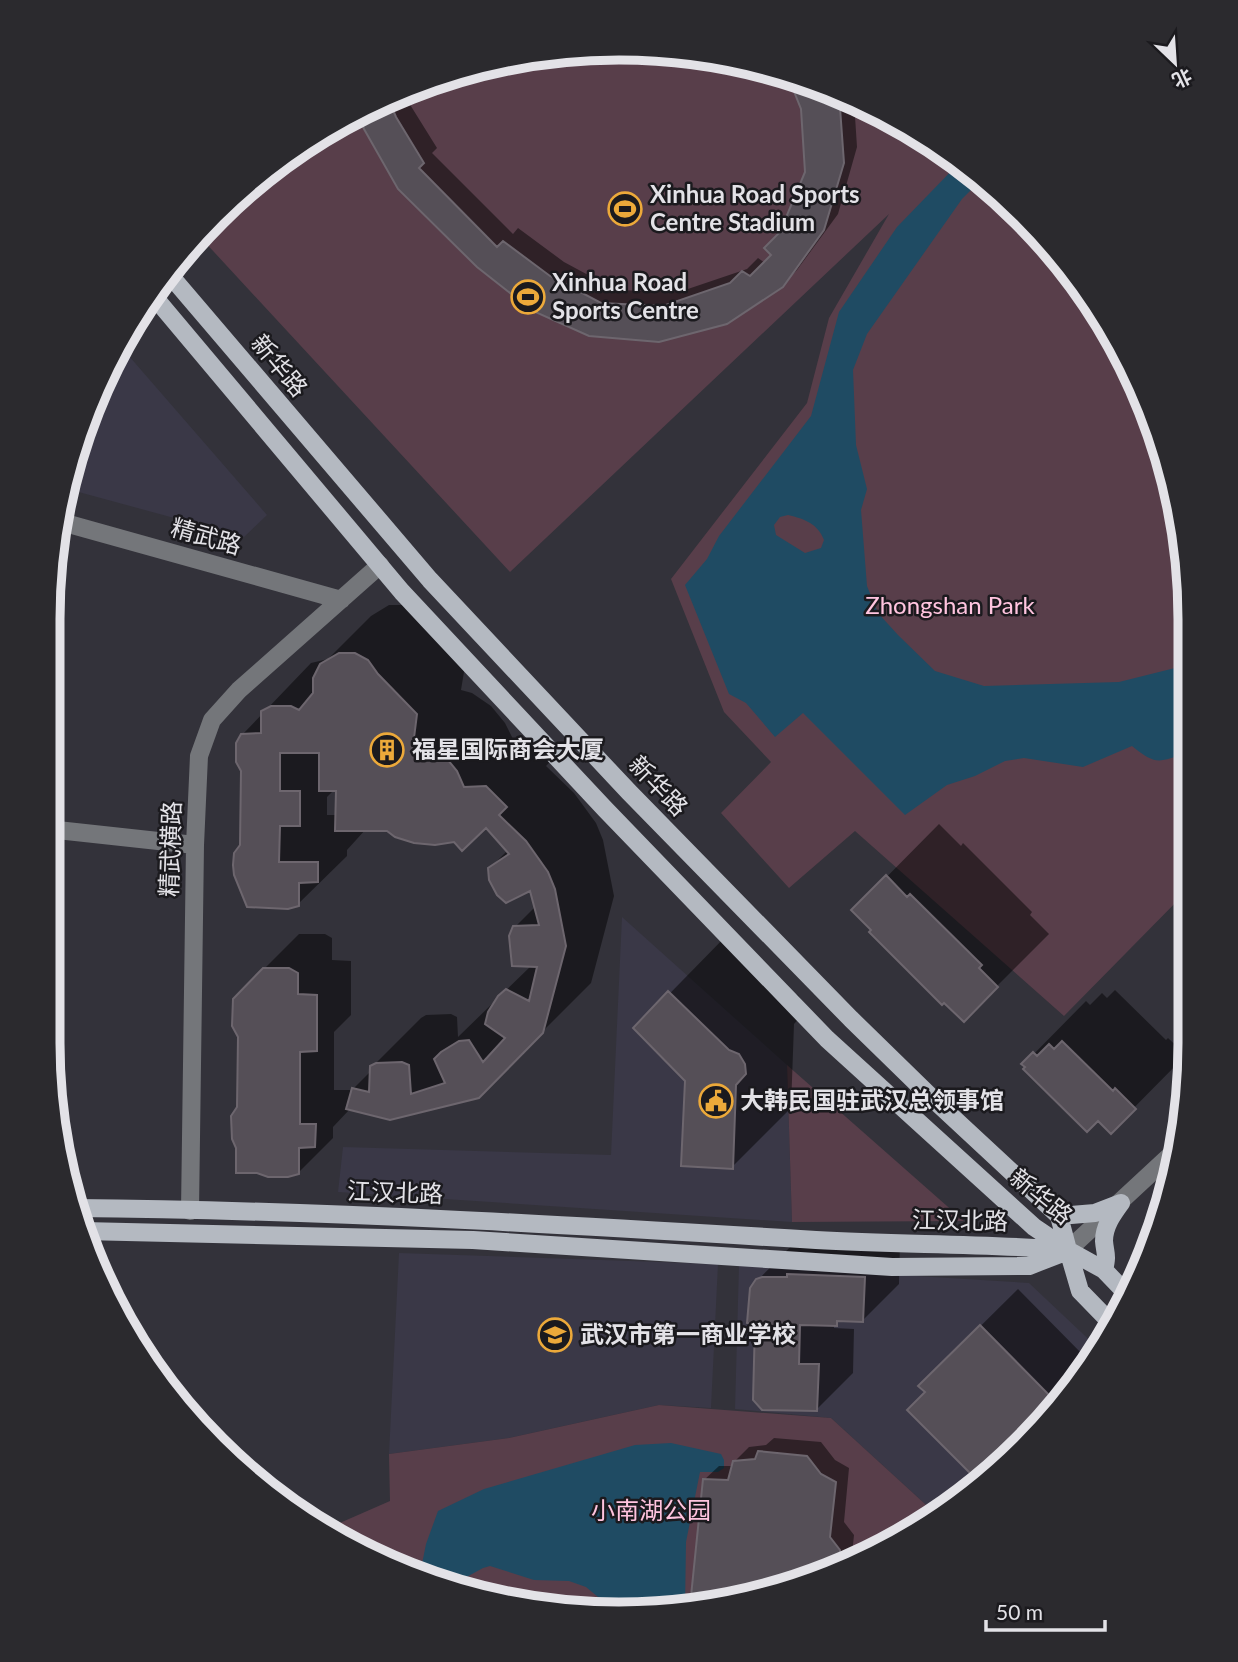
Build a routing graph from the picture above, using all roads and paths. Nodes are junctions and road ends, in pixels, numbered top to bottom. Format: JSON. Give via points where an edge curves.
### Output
{"nodes":[{"id":1,"x":174,"y":280,"type":"edge"},
{"id":2,"x":158,"y":302,"type":"edge"},
{"id":3,"x":68,"y":524,"type":"edge"},
{"id":4,"x":380,"y":565,"type":"junction"},
{"id":5,"x":341,"y":600,"type":"junction"},
{"id":6,"x":60,"y":830,"type":"edge"},
{"id":7,"x":195,"y":845,"type":"junction"},
{"id":8,"x":1166,"y":1159,"type":"edge"},
{"id":9,"x":1121,"y":1203,"type":"junction"},
{"id":10,"x":85,"y":1208,"type":"edge"},
{"id":11,"x":190,"y":1211,"type":"junction"},
{"id":12,"x":1059,"y":1216,"type":"junction"},
{"id":13,"x":1034,"y":1227,"type":"junction"},
{"id":14,"x":92,"y":1231,"type":"edge"},
{"id":15,"x":1021,"y":1246,"type":"junction"},
{"id":16,"x":1068,"y":1250,"type":"junction"},
{"id":17,"x":1029,"y":1266,"type":"junction"},
{"id":18,"x":1104,"y":1270,"type":"junction"},
{"id":19,"x":1122,"y":1288,"type":"edge"},
{"id":20,"x":1080,"y":1291,"type":"junction"},
{"id":21,"x":1106,"y":1318,"type":"edge"}],
"edges":[{"from":1,"to":12,"type":"main road","name":"新华路","via":[[430,580],[610,772],[860,1028]]},
{"from":2,"to":4,"type":"main road","name":"新华路"},
{"from":3,"to":5,"type":"street","name":"精武路"},
{"from":4,"to":5,"type":"street","name":"精武横路"},
{"from":4,"to":13,"type":"main road","name":"新华路","via":[[605,809],[827,1039]]},
{"from":5,"to":7,"type":"street","name":"精武横路","via":[[239,690],[212,720],[198,755]]},
{"from":6,"to":7,"type":"street"},
{"from":7,"to":11,"type":"street","name":"精武横路"},
{"from":8,"to":9,"type":"street"},
{"from":9,"to":12,"type":"main road","via":[[1095,1213]]},
{"from":9,"to":16,"type":"street"},
{"from":9,"to":18,"type":"main road","via":[[1106,1230]]},
{"from":10,"to":11,"type":"main road","name":"江汉北路"},
{"from":11,"to":15,"type":"main road","name":"江汉北路","via":[[474,1220],[892,1245]]},
{"from":12,"to":16,"type":"main road","name":"新华路"},
{"from":13,"to":15,"type":"main road","via":[[1031,1239]]},
{"from":13,"to":16,"type":"main road","name":"新华路"},
{"from":14,"to":17,"type":"main road","name":"江汉北路","via":[[473,1240],[892,1267]]},
{"from":15,"to":16,"type":"main road","name":"江汉北路"},
{"from":16,"to":17,"type":"main road","name":"江汉北路"},
{"from":16,"to":18,"type":"main road","name":"新华路"},
{"from":16,"to":20,"type":"main road","name":"新华路"},
{"from":17,"to":20,"type":"main road","via":[[1064,1269]]},
{"from":18,"to":19,"type":"main road","name":"新华路"},
{"from":20,"to":21,"type":"main road","name":"新华路"}]}
